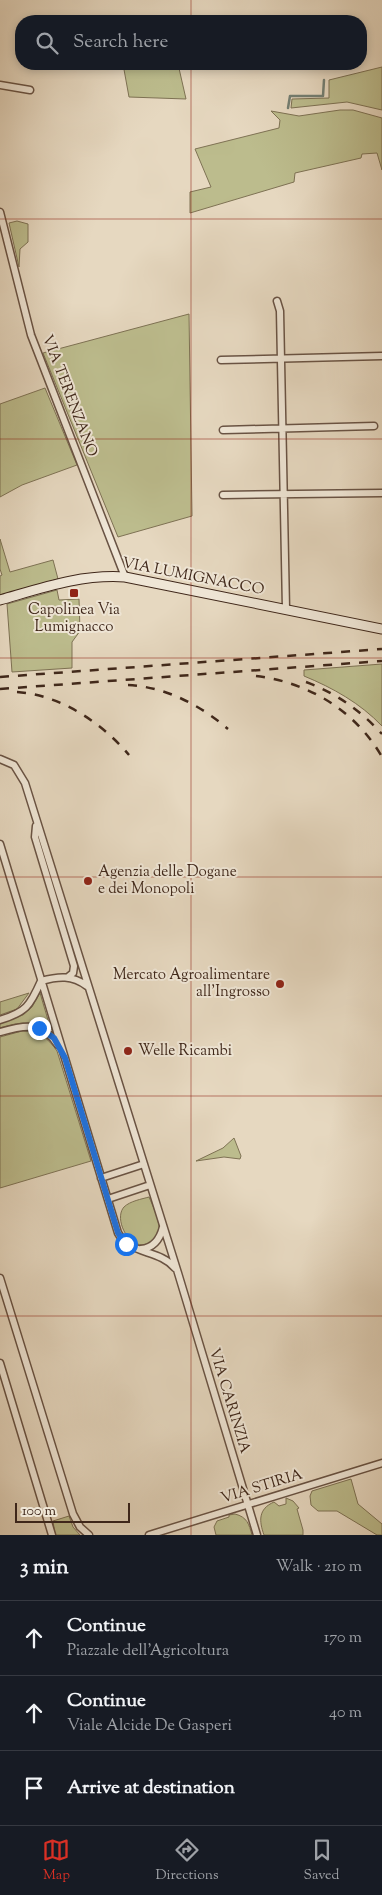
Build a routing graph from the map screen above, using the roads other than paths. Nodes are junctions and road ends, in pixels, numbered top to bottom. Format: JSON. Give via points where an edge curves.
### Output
{"nodes":[{"id":1,"x":0,"y":85,"type":"edge"},
{"id":2,"x":30,"y":90,"type":"dead end"},
{"id":3,"x":0,"y":212,"type":"edge"},
{"id":4,"x":1,"y":220,"type":"edge"},
{"id":5,"x":277,"y":302,"type":"dead end"},
{"id":6,"x":382,"y":356,"type":"edge"},
{"id":7,"x":281,"y":359,"type":"junction"},
{"id":8,"x":221,"y":360,"type":"dead end"},
{"id":9,"x":374,"y":426,"type":"dead end"},
{"id":10,"x":283,"y":428,"type":"junction"},
{"id":11,"x":223,"y":430,"type":"dead end"},
{"id":12,"x":382,"y":493,"type":"edge"},
{"id":13,"x":285,"y":494,"type":"junction"},
{"id":14,"x":223,"y":495,"type":"dead end"},
{"id":15,"x":125,"y":577,"type":"junction"},
{"id":16,"x":0,"y":600,"type":"edge"},
{"id":17,"x":286,"y":609,"type":"junction"},
{"id":18,"x":382,"y":629,"type":"edge"},
{"id":19,"x":0,"y":759,"type":"edge"},
{"id":20,"x":37,"y":822,"type":"junction"},
{"id":21,"x":0,"y":844,"type":"edge"},
{"id":22,"x":68,"y":977,"type":"junction"},
{"id":23,"x":42,"y":982,"type":"junction"},
{"id":24,"x":87,"y":986,"type":"junction"},
{"id":25,"x":0,"y":1020,"type":"edge"},
{"id":26,"x":0,"y":1032,"type":"edge"},
{"id":27,"x":65,"y":1058,"type":"junction"},
{"id":28,"x":144,"y":1164,"type":"junction"},
{"id":29,"x":101,"y":1178,"type":"junction"},
{"id":30,"x":150,"y":1185,"type":"junction"},
{"id":31,"x":108,"y":1199,"type":"junction"},
{"id":32,"x":164,"y":1227,"type":"junction"},
{"id":33,"x":134,"y":1248,"type":"junction"},
{"id":34,"x":178,"y":1273,"type":"junction"},
{"id":35,"x":0,"y":1278,"type":"edge"},
{"id":36,"x":0,"y":1363,"type":"edge"},
{"id":37,"x":382,"y":1463,"type":"edge"},
{"id":38,"x":248,"y":1504,"type":"junction"},
{"id":39,"x":86,"y":1534,"type":"edge"},
{"id":40,"x":52,"y":1535,"type":"edge"},
{"id":41,"x":149,"y":1535,"type":"edge"},
{"id":42,"x":257,"y":1535,"type":"edge"}],
"edges":[{"from":1,"to":2,"type":"street"},
{"from":3,"to":4,"type":"street","name":"VIA TERENZANO"},
{"from":4,"to":15,"type":"street","name":"VIA TERENZANO","via":[[31,335]]},
{"from":5,"to":7,"type":"street"},
{"from":6,"to":7,"type":"street"},
{"from":7,"to":8,"type":"street"},
{"from":7,"to":10,"type":"street"},
{"from":9,"to":10,"type":"street"},
{"from":10,"to":11,"type":"street"},
{"from":10,"to":13,"type":"street"},
{"from":12,"to":13,"type":"street"},
{"from":13,"to":14,"type":"street"},
{"from":13,"to":17,"type":"street"},
{"from":15,"to":16,"type":"main road","name":"VIA LUMIGNACCO","via":[[77,578]]},
{"from":15,"to":17,"type":"main road","name":"VIA LUMIGNACCO"},
{"from":17,"to":18,"type":"main road","name":"VIA LUMIGNACCO"},
{"from":19,"to":20,"type":"street","via":[[14,765],[22,776]]},
{"from":20,"to":22,"type":"street","via":[[35,837],[74,966]]},
{"from":20,"to":24,"type":"street","name":"VIA CARINZIA"},
{"from":21,"to":23,"type":"street"},
{"from":22,"to":23,"type":"street"},
{"from":22,"to":24,"type":"street"},
{"from":23,"to":25,"type":"street","via":[[23,1010]]},
{"from":23,"to":27,"type":"street"},
{"from":24,"to":28,"type":"street","name":"VIA CARINZIA"},
{"from":26,"to":27,"type":"street","via":[[22,1026],[39,1028],[54,1038]]},
{"from":27,"to":29,"type":"street"},
{"from":28,"to":29,"type":"street"},
{"from":28,"to":30,"type":"street","name":"VIA CARINZIA"},
{"from":29,"to":31,"type":"street"},
{"from":30,"to":31,"type":"street"},
{"from":30,"to":32,"type":"street","name":"VIA CARINZIA"},
{"from":31,"to":33,"type":"street","via":[[122,1240]]},
{"from":32,"to":33,"type":"street","via":[[152,1246]]},
{"from":32,"to":34,"type":"street","name":"VIA CARINZIA"},
{"from":33,"to":34,"type":"street","via":[[162,1257]]},
{"from":34,"to":38,"type":"street","name":"VIA CARINZIA"},
{"from":35,"to":39,"type":"street","via":[[73,1514]]},
{"from":36,"to":40,"type":"street"},
{"from":37,"to":38,"type":"street","name":"VIA STIRIA"},
{"from":38,"to":41,"type":"street","name":"VIA STIRIA"},
{"from":38,"to":42,"type":"street","name":"VIA CARINZIA"}]}
